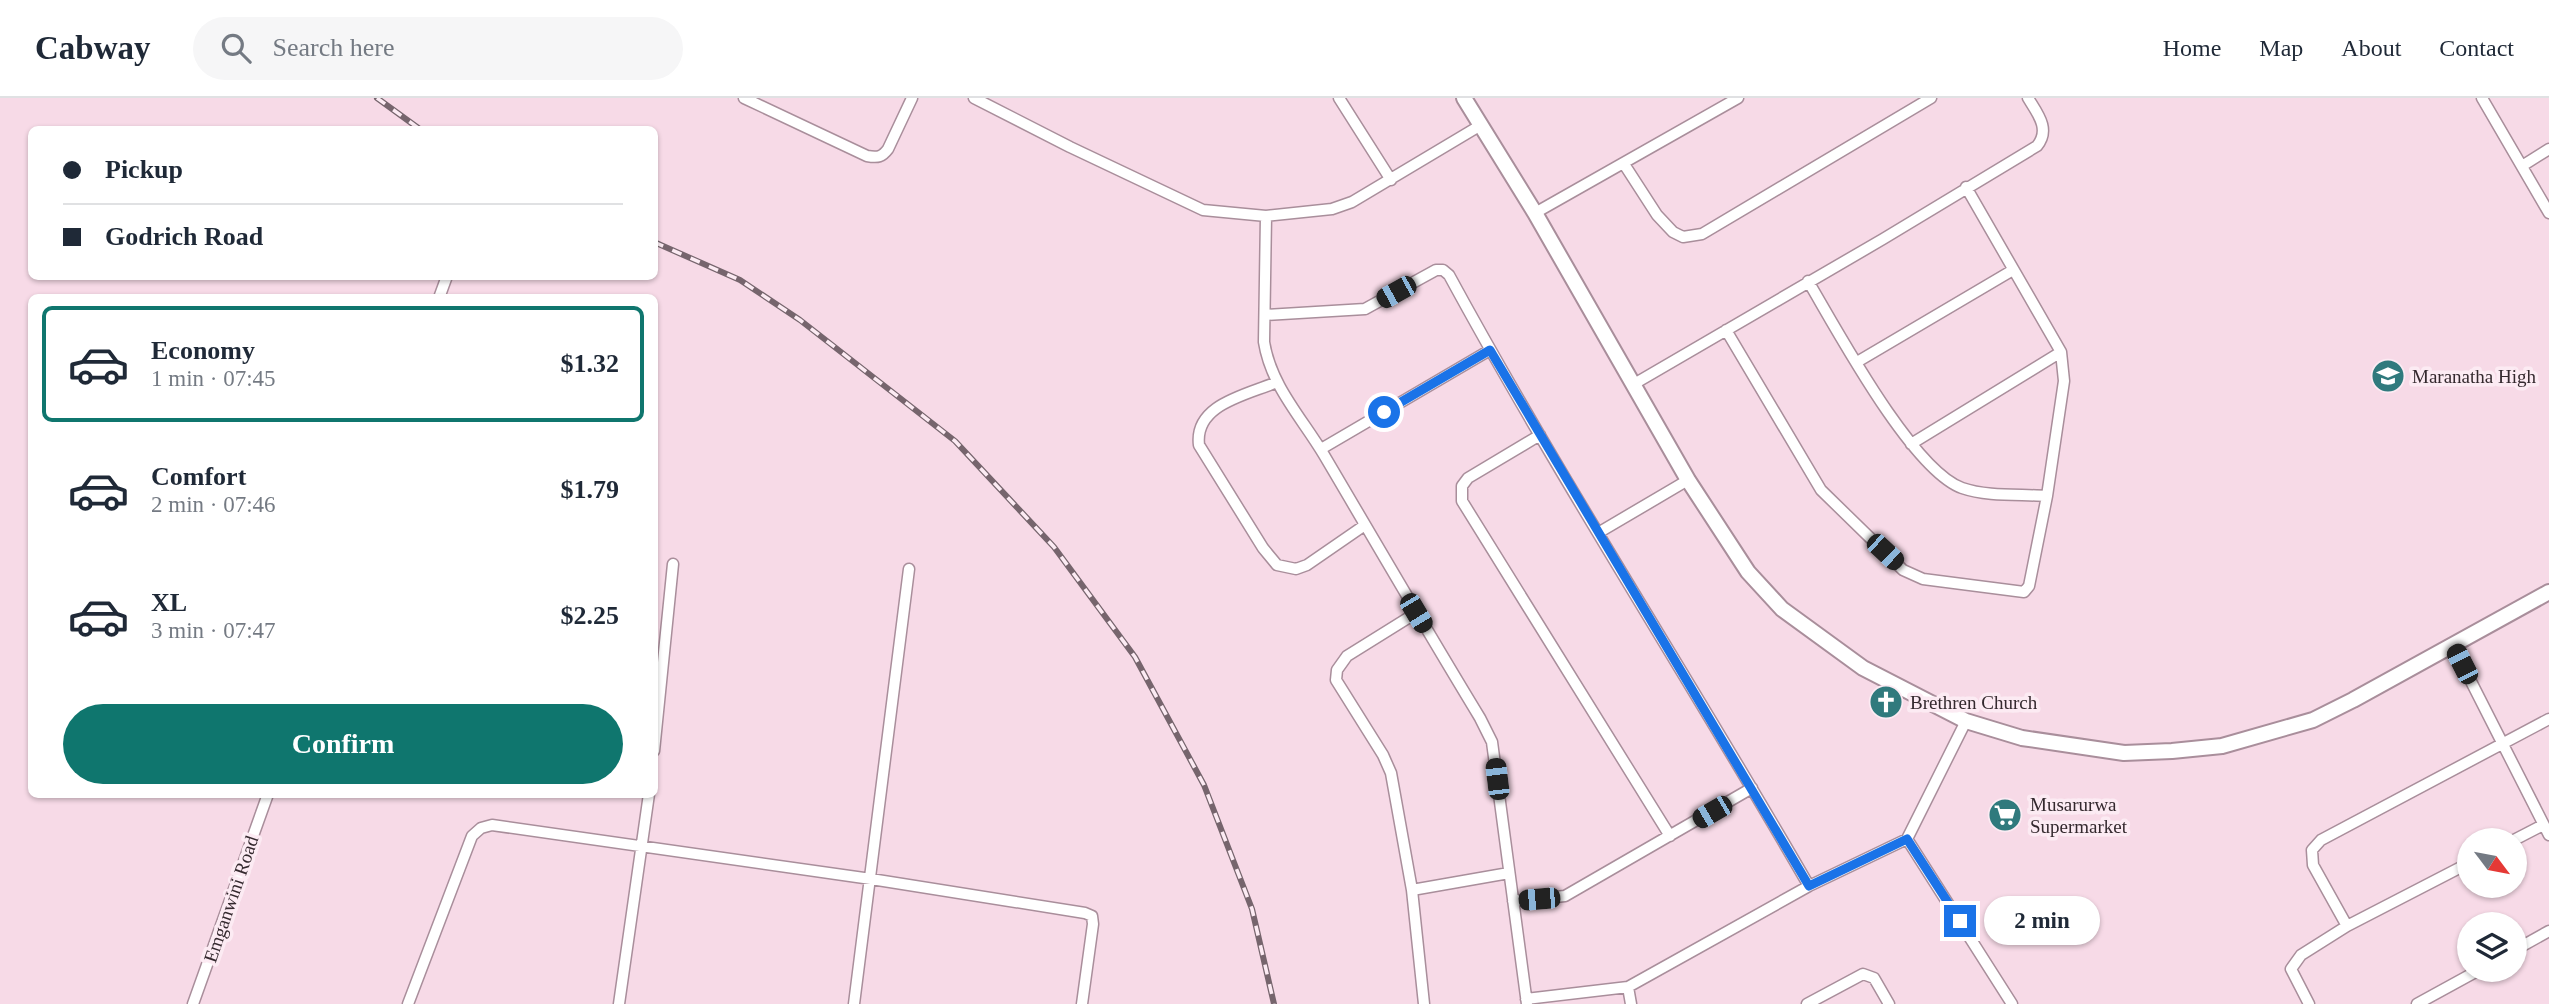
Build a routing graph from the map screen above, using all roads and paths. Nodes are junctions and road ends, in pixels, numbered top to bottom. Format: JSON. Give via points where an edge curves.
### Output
{"nodes":[{"id":1,"x":744,"y":98,"type":"edge"},
{"id":2,"x":912,"y":98,"type":"edge"},
{"id":3,"x":974,"y":98,"type":"edge"},
{"id":4,"x":1339,"y":98,"type":"edge"},
{"id":5,"x":1464,"y":98,"type":"edge"},
{"id":6,"x":1738,"y":98,"type":"edge"},
{"id":7,"x":1931,"y":98,"type":"edge"},
{"id":8,"x":2028,"y":98,"type":"edge"},
{"id":9,"x":2482,"y":98,"type":"edge"},
{"id":10,"x":1481,"y":125,"type":"junction"},
{"id":11,"x":2549,"y":149,"type":"edge"},
{"id":12,"x":1625,"y":164,"type":"junction"},
{"id":13,"x":2522,"y":166,"type":"junction"},
{"id":14,"x":1391,"y":180,"type":"junction"},
{"id":15,"x":1966,"y":187,"type":"junction"},
{"id":16,"x":1535,"y":213,"type":"junction"},
{"id":17,"x":2549,"y":213,"type":"edge"},
{"id":18,"x":1266,"y":216,"type":"junction"},
{"id":19,"x":2013,"y":270,"type":"junction"},
{"id":20,"x":1808,"y":281,"type":"junction"},
{"id":21,"x":1265,"y":315,"type":"junction"},
{"id":22,"x":1726,"y":330,"type":"junction"},
{"id":23,"x":1490,"y":350,"type":"junction"},
{"id":24,"x":2061,"y":352,"type":"junction"},
{"id":25,"x":1857,"y":362,"type":"junction"},
{"id":26,"x":1277,"y":383,"type":"junction"},
{"id":27,"x":1634,"y":384,"type":"junction"},
{"id":28,"x":1540,"y":435,"type":"junction"},
{"id":29,"x":1911,"y":444,"type":"junction"},
{"id":30,"x":1321,"y":449,"type":"junction"},
{"id":31,"x":1688,"y":480,"type":"junction"},
{"id":32,"x":2047,"y":496,"type":"junction"},
{"id":33,"x":1366,"y":525,"type":"junction"},
{"id":34,"x":1598,"y":533,"type":"junction"},
{"id":35,"x":673,"y":564,"type":"dead end"},
{"id":36,"x":909,"y":569,"type":"dead end"},
{"id":37,"x":2549,"y":592,"type":"edge"},
{"id":38,"x":1416,"y":613,"type":"junction"},
{"id":39,"x":2452,"y":645,"type":"junction"},
{"id":40,"x":658,"y":712,"type":"edge"},
{"id":41,"x":2549,"y":719,"type":"edge"},
{"id":42,"x":1966,"y":721,"type":"junction"},
{"id":43,"x":2503,"y":745,"type":"junction"},
{"id":44,"x":1752,"y":788,"type":"junction"},
{"id":45,"x":267,"y":798,"type":"edge"},
{"id":46,"x":649,"y":798,"type":"edge"},
{"id":47,"x":2543,"y":825,"type":"junction"},
{"id":48,"x":2527,"y":833,"type":"edge"},
{"id":49,"x":2549,"y":835,"type":"edge"},
{"id":50,"x":1670,"y":836,"type":"junction"},
{"id":51,"x":1907,"y":839,"type":"junction"},
{"id":52,"x":643,"y":846,"type":"junction"},
{"id":53,"x":2457,"y":869,"type":"edge"},
{"id":54,"x":1509,"y":873,"type":"junction"},
{"id":55,"x":871,"y":879,"type":"junction"},
{"id":56,"x":1809,"y":886,"type":"junction"},
{"id":57,"x":1412,"y":890,"type":"junction"},
{"id":58,"x":1513,"y":901,"type":"junction"},
{"id":59,"x":2347,"y":926,"type":"junction"},
{"id":60,"x":2549,"y":931,"type":"edge"},
{"id":61,"x":2527,"y":943,"type":"edge"},
{"id":62,"x":2457,"y":982,"type":"edge"},
{"id":63,"x":1628,"y":987,"type":"junction"},
{"id":64,"x":1527,"y":1001,"type":"edge"},
{"id":65,"x":194,"y":1004,"type":"edge"},
{"id":66,"x":408,"y":1004,"type":"edge"},
{"id":67,"x":619,"y":1004,"type":"edge"},
{"id":68,"x":854,"y":1004,"type":"edge"},
{"id":69,"x":1082,"y":1004,"type":"edge"},
{"id":70,"x":1424,"y":1004,"type":"edge"},
{"id":71,"x":1630,"y":1004,"type":"edge"},
{"id":72,"x":1807,"y":1004,"type":"edge"},
{"id":73,"x":1889,"y":1004,"type":"edge"},
{"id":74,"x":2012,"y":1004,"type":"edge"},
{"id":75,"x":2309,"y":1004,"type":"edge"},
{"id":76,"x":2417,"y":1004,"type":"edge"}],
"edges":[{"from":1,"to":2,"type":"street","via":[[877,158],[888,149]]},
{"from":3,"to":18,"type":"street","via":[[1203,210]]},
{"from":4,"to":14,"type":"street"},
{"from":5,"to":10,"type":"street"},
{"from":6,"to":12,"type":"street"},
{"from":7,"to":12,"type":"street","via":[[1702,234],[1684,237],[1665,224]]},
{"from":8,"to":15,"type":"street","via":[[2044,125],[2042,140]]},
{"from":9,"to":13,"type":"street"},
{"from":10,"to":14,"type":"street"},
{"from":10,"to":16,"type":"street"},
{"from":11,"to":13,"type":"street"},
{"from":12,"to":16,"type":"street"},
{"from":13,"to":17,"type":"street"},
{"from":14,"to":18,"type":"street","via":[[1332,209]]},
{"from":15,"to":19,"type":"street"},
{"from":15,"to":20,"type":"street"},
{"from":16,"to":27,"type":"street"},
{"from":18,"to":21,"type":"street"},
{"from":19,"to":24,"type":"street"},
{"from":19,"to":25,"type":"street"},
{"from":20,"to":22,"type":"street"},
{"from":20,"to":25,"type":"street"},
{"from":21,"to":23,"type":"street","via":[[1365,309],[1440,269],[1449,275]]},
{"from":21,"to":26,"type":"street","via":[[1267,362]]},
{"from":22,"to":27,"type":"street"},
{"from":22,"to":32,"type":"street","via":[[1821,490],[1909,574],[2024,592]]},
{"from":23,"to":28,"type":"street"},
{"from":23,"to":30,"type":"street"},
{"from":24,"to":29,"type":"street"},
{"from":24,"to":32,"type":"street","via":[[2064,381]]},
{"from":25,"to":29,"type":"street"},
{"from":26,"to":30,"type":"street"},
{"from":26,"to":33,"type":"street","via":[[1210,411],[1197,434],[1199,445],[1263,548],[1277,565],[1296,569]]},
{"from":27,"to":31,"type":"street"},
{"from":28,"to":34,"type":"street"},
{"from":28,"to":50,"type":"street","via":[[1468,478],[1462,485],[1462,501]]},
{"from":29,"to":32,"type":"street","via":[[1937,473],[1961,487]]},
{"from":30,"to":33,"type":"street"},
{"from":31,"to":34,"type":"street"},
{"from":31,"to":42,"type":"street","via":[[1748,572],[1782,609],[1863,668]]},
{"from":33,"to":38,"type":"street"},
{"from":34,"to":44,"type":"street"},
{"from":35,"to":40,"type":"street"},
{"from":36,"to":55,"type":"street"},
{"from":37,"to":39,"type":"street"},
{"from":38,"to":54,"type":"street","via":[[1492,742]]},
{"from":38,"to":57,"type":"street","via":[[1348,656],[1337,670],[1336,680],[1391,773]]},
{"from":39,"to":42,"type":"street","via":[[2313,720],[2222,746],[2124,753],[2022,738]]},
{"from":39,"to":43,"type":"street"},
{"from":41,"to":43,"type":"street"},
{"from":42,"to":51,"type":"street"},
{"from":43,"to":47,"type":"street"},
{"from":43,"to":59,"type":"street","via":[[2321,840],[2312,850],[2313,865]]},
{"from":44,"to":50,"type":"street"},
{"from":44,"to":56,"type":"street"},
{"from":45,"to":65,"type":"street","name":"Emganwini Road"},
{"from":46,"to":52,"type":"street"},
{"from":47,"to":48,"type":"street"},
{"from":47,"to":49,"type":"street"},
{"from":50,"to":58,"type":"street","via":[[1566,896]]},
{"from":51,"to":56,"type":"street"},
{"from":51,"to":74,"type":"street"},
{"from":52,"to":55,"type":"street"},
{"from":52,"to":66,"type":"street","via":[[492,825],[481,828],[472,836]]},
{"from":52,"to":67,"type":"street"},
{"from":53,"to":59,"type":"street"},
{"from":54,"to":57,"type":"street"},
{"from":54,"to":58,"type":"street"},
{"from":55,"to":68,"type":"street"},
{"from":55,"to":69,"type":"street","via":[[1092,916]]},
{"from":56,"to":63,"type":"street"},
{"from":57,"to":70,"type":"street"},
{"from":58,"to":64,"type":"street"},
{"from":59,"to":75,"type":"street","via":[[2294,961],[2291,969]]},
{"from":60,"to":61,"type":"street"},
{"from":62,"to":76,"type":"street"},
{"from":63,"to":64,"type":"street"},
{"from":63,"to":71,"type":"street"},
{"from":72,"to":73,"type":"street","via":[[1863,974],[1874,978]]}]}
